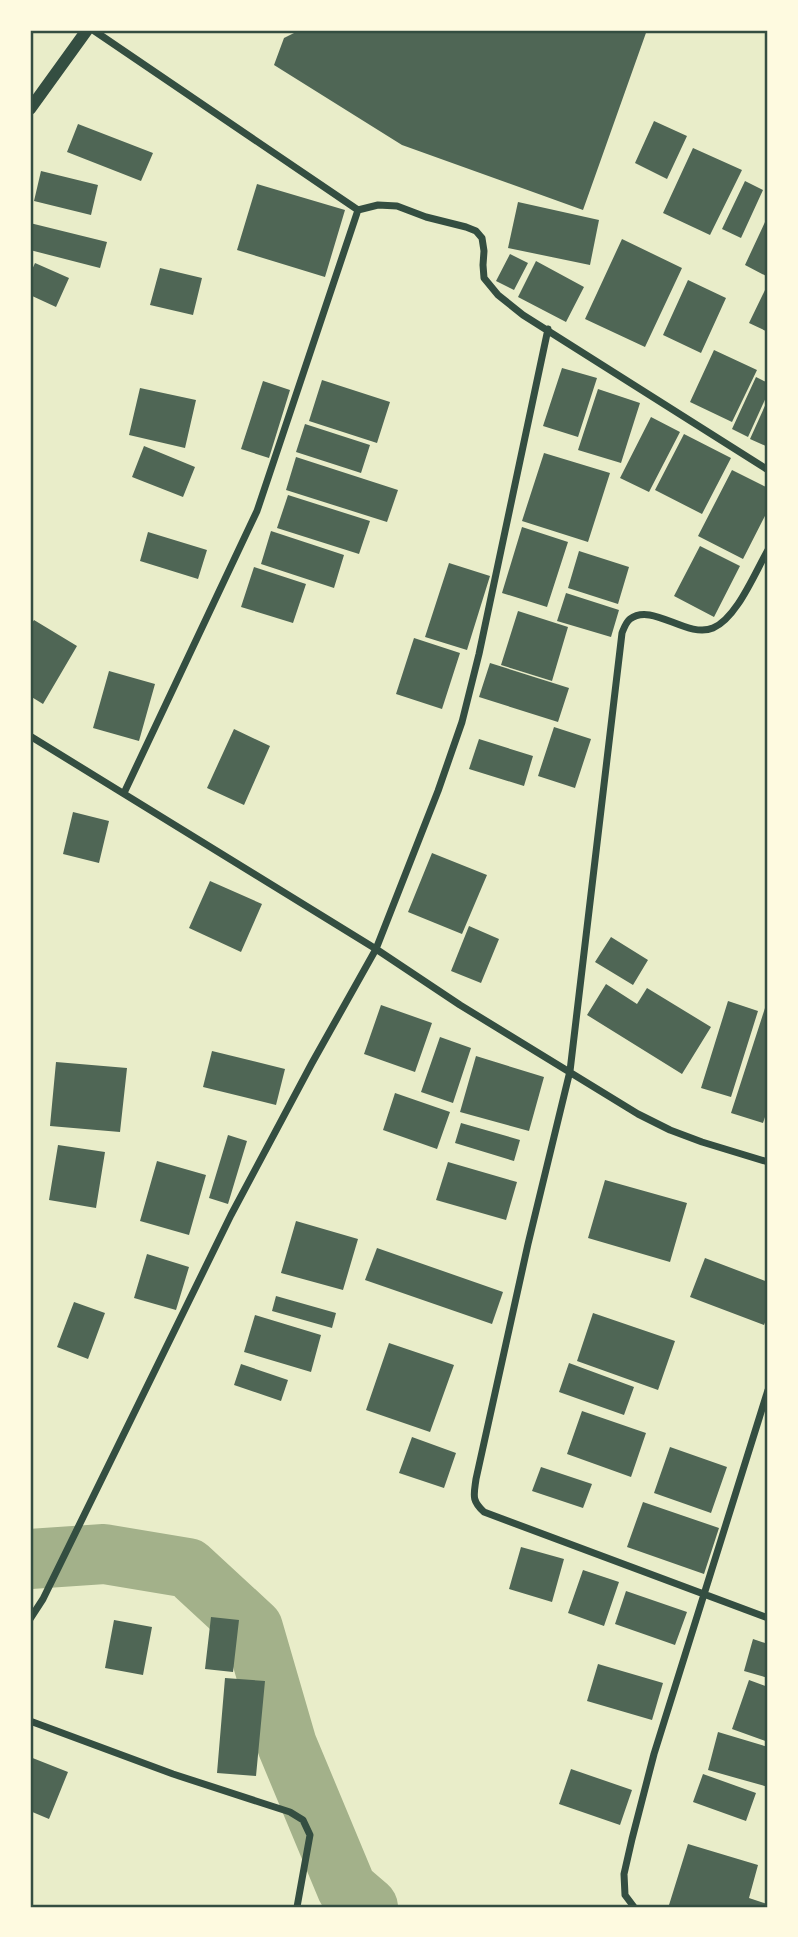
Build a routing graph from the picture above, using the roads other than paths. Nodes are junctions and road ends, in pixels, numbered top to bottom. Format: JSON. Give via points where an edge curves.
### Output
{"nodes":[{"id":1,"x":87,"y":30,"type":"edge"},
{"id":2,"x":93,"y":30,"type":"edge"},
{"id":3,"x":30,"y":109,"type":"edge"},
{"id":4,"x":358,"y":210,"type":"junction"},
{"id":5,"x":548,"y":329,"type":"junction"},
{"id":6,"x":768,"y":470,"type":"edge"},
{"id":7,"x":768,"y":550,"type":"edge"},
{"id":8,"x":30,"y":736,"type":"edge"},
{"id":9,"x":124,"y":793,"type":"junction"},
{"id":10,"x":376,"y":948,"type":"junction"},
{"id":11,"x":570,"y":1072,"type":"junction"},
{"id":12,"x":768,"y":1162,"type":"edge"},
{"id":13,"x":768,"y":1390,"type":"edge"},
{"id":14,"x":704,"y":1592,"type":"junction"},
{"id":15,"x":768,"y":1618,"type":"edge"},
{"id":16,"x":30,"y":1619,"type":"edge"},
{"id":17,"x":30,"y":1721,"type":"edge"},
{"id":18,"x":297,"y":1907,"type":"edge"},
{"id":19,"x":634,"y":1907,"type":"edge"}],
"edges":[{"from":1,"to":3,"type":"street"},
{"from":2,"to":4,"type":"street"},
{"from":4,"to":5,"type":"street","via":[[397,206],[476,231],[482,238],[484,278],[489,286]]},
{"from":4,"to":9,"type":"street","via":[[257,511]]},
{"from":5,"to":6,"type":"street"},
{"from":5,"to":10,"type":"street","via":[[462,722]]},
{"from":7,"to":11,"type":"street","via":[[736,606],[711,629],[696,630],[639,614],[628,620],[622,633]]},
{"from":8,"to":9,"type":"street"},
{"from":9,"to":10,"type":"street"},
{"from":10,"to":11,"type":"street"},
{"from":10,"to":16,"type":"street","via":[[231,1214]]},
{"from":11,"to":12,"type":"street","via":[[670,1130]]},
{"from":11,"to":14,"type":"street","via":[[475,1479],[476,1504],[484,1512]]},
{"from":13,"to":14,"type":"street"},
{"from":14,"to":15,"type":"street"},
{"from":14,"to":19,"type":"street","via":[[654,1754],[624,1874],[625,1895]]},
{"from":17,"to":18,"type":"street","via":[[303,1820],[310,1835]]}]}
